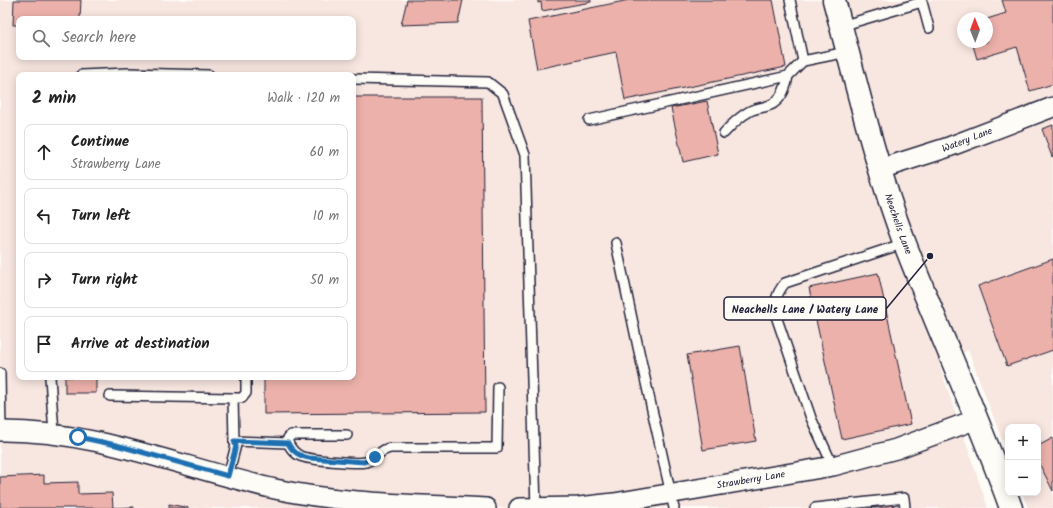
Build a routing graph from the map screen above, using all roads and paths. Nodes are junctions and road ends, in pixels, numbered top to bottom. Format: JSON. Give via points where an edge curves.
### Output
{"nodes":[{"id":1,"x":790,"y":0,"type":"edge"},
{"id":2,"x":834,"y":0,"type":"edge"},
{"id":3,"x":841,"y":26,"type":"junction"},
{"id":4,"x":929,"y":28,"type":"dead end"},
{"id":5,"x":847,"y":52,"type":"junction"},
{"id":6,"x":803,"y":61,"type":"junction"},
{"id":7,"x":788,"y":76,"type":"junction"},
{"id":8,"x":356,"y":79,"type":"edge"},
{"id":9,"x":1053,"y":107,"type":"edge"},
{"id":10,"x":589,"y":120,"type":"dead end"},
{"id":11,"x":724,"y":133,"type":"dead end"},
{"id":12,"x":880,"y":169,"type":"junction"},
{"id":13,"x":616,"y":243,"type":"dead end"},
{"id":14,"x":905,"y":243,"type":"junction"},
{"id":15,"x":0,"y":373,"type":"edge"},
{"id":16,"x":50,"y":380,"type":"edge"},
{"id":17,"x":246,"y":380,"type":"edge"},
{"id":18,"x":498,"y":387,"type":"dead end"},
{"id":19,"x":110,"y":396,"type":"dead end"},
{"id":20,"x":233,"y":398,"type":"junction"},
{"id":21,"x":977,"y":419,"type":"junction"},
{"id":22,"x":1,"y":431,"type":"edge"},
{"id":23,"x":54,"y":433,"type":"junction"},
{"id":24,"x":347,"y":435,"type":"dead end"},
{"id":25,"x":234,"y":441,"type":"junction"},
{"id":26,"x":288,"y":443,"type":"junction"},
{"id":27,"x":833,"y":466,"type":"junction"},
{"id":28,"x":228,"y":476,"type":"junction"},
{"id":29,"x":673,"y":500,"type":"edge"},
{"id":30,"x":649,"y":502,"type":"edge"},
{"id":31,"x":486,"y":508,"type":"edge"},
{"id":32,"x":519,"y":508,"type":"edge"},
{"id":33,"x":536,"y":508,"type":"edge"},
{"id":34,"x":815,"y":508,"type":"edge"},
{"id":35,"x":905,"y":508,"type":"edge"},
{"id":36,"x":1011,"y":508,"type":"edge"}],
"edges":[{"from":1,"to":6,"type":"lane"},
{"from":2,"to":3,"type":"street","name":"Neachells Lane"},
{"from":3,"to":4,"type":"lane","via":[[922,2]]},
{"from":3,"to":5,"type":"street","name":"Neachells Lane"},
{"from":5,"to":6,"type":"lane"},
{"from":5,"to":12,"type":"street","name":"Neachells Lane"},
{"from":6,"to":7,"type":"lane"},
{"from":7,"to":10,"type":"lane"},
{"from":7,"to":11,"type":"lane","via":[[782,95],[774,103],[752,110],[735,120]]},
{"from":8,"to":33,"type":"lane","via":[[488,82],[503,94],[525,155]]},
{"from":9,"to":12,"type":"street","name":"Watery Lane","via":[[946,148]]},
{"from":12,"to":14,"type":"street","name":"Neachells Lane"},
{"from":13,"to":29,"type":"lane"},
{"from":14,"to":21,"type":"street","name":"Neachells Lane"},
{"from":14,"to":27,"type":"lane","via":[[785,283],[778,291],[775,303],[776,316],[811,418]]},
{"from":15,"to":22,"type":"lane"},
{"from":16,"to":23,"type":"lane"},
{"from":17,"to":20,"type":"lane","via":[[246,393],[242,398]]},
{"from":18,"to":26,"type":"lane","via":[[497,448],[390,448],[370,460],[353,462],[302,457],[291,449]]},
{"from":19,"to":20,"type":"lane"},
{"from":20,"to":25,"type":"lane"},
{"from":21,"to":27,"type":"street","name":"Strawberry Lane","via":[[896,449]]},
{"from":21,"to":36,"type":"street","name":"Neachells Lane"},
{"from":22,"to":23,"type":"street"},
{"from":23,"to":28,"type":"street","via":[[116,445]]},
{"from":24,"to":26,"type":"lane","via":[[291,435]]},
{"from":25,"to":26,"type":"lane"},
{"from":25,"to":28,"type":"lane","via":[[236,446]]},
{"from":27,"to":29,"type":"street","name":"Strawberry Lane"},
{"from":28,"to":31,"type":"street","via":[[310,496]]},
{"from":29,"to":30,"type":"street","name":"Strawberry Lane"},
{"from":30,"to":33,"type":"street","name":"Strawberry Lane"},
{"from":32,"to":33,"type":"street","name":"Strawberry Lane"},
{"from":34,"to":35,"type":"lane","via":[[904,498]]}]}
